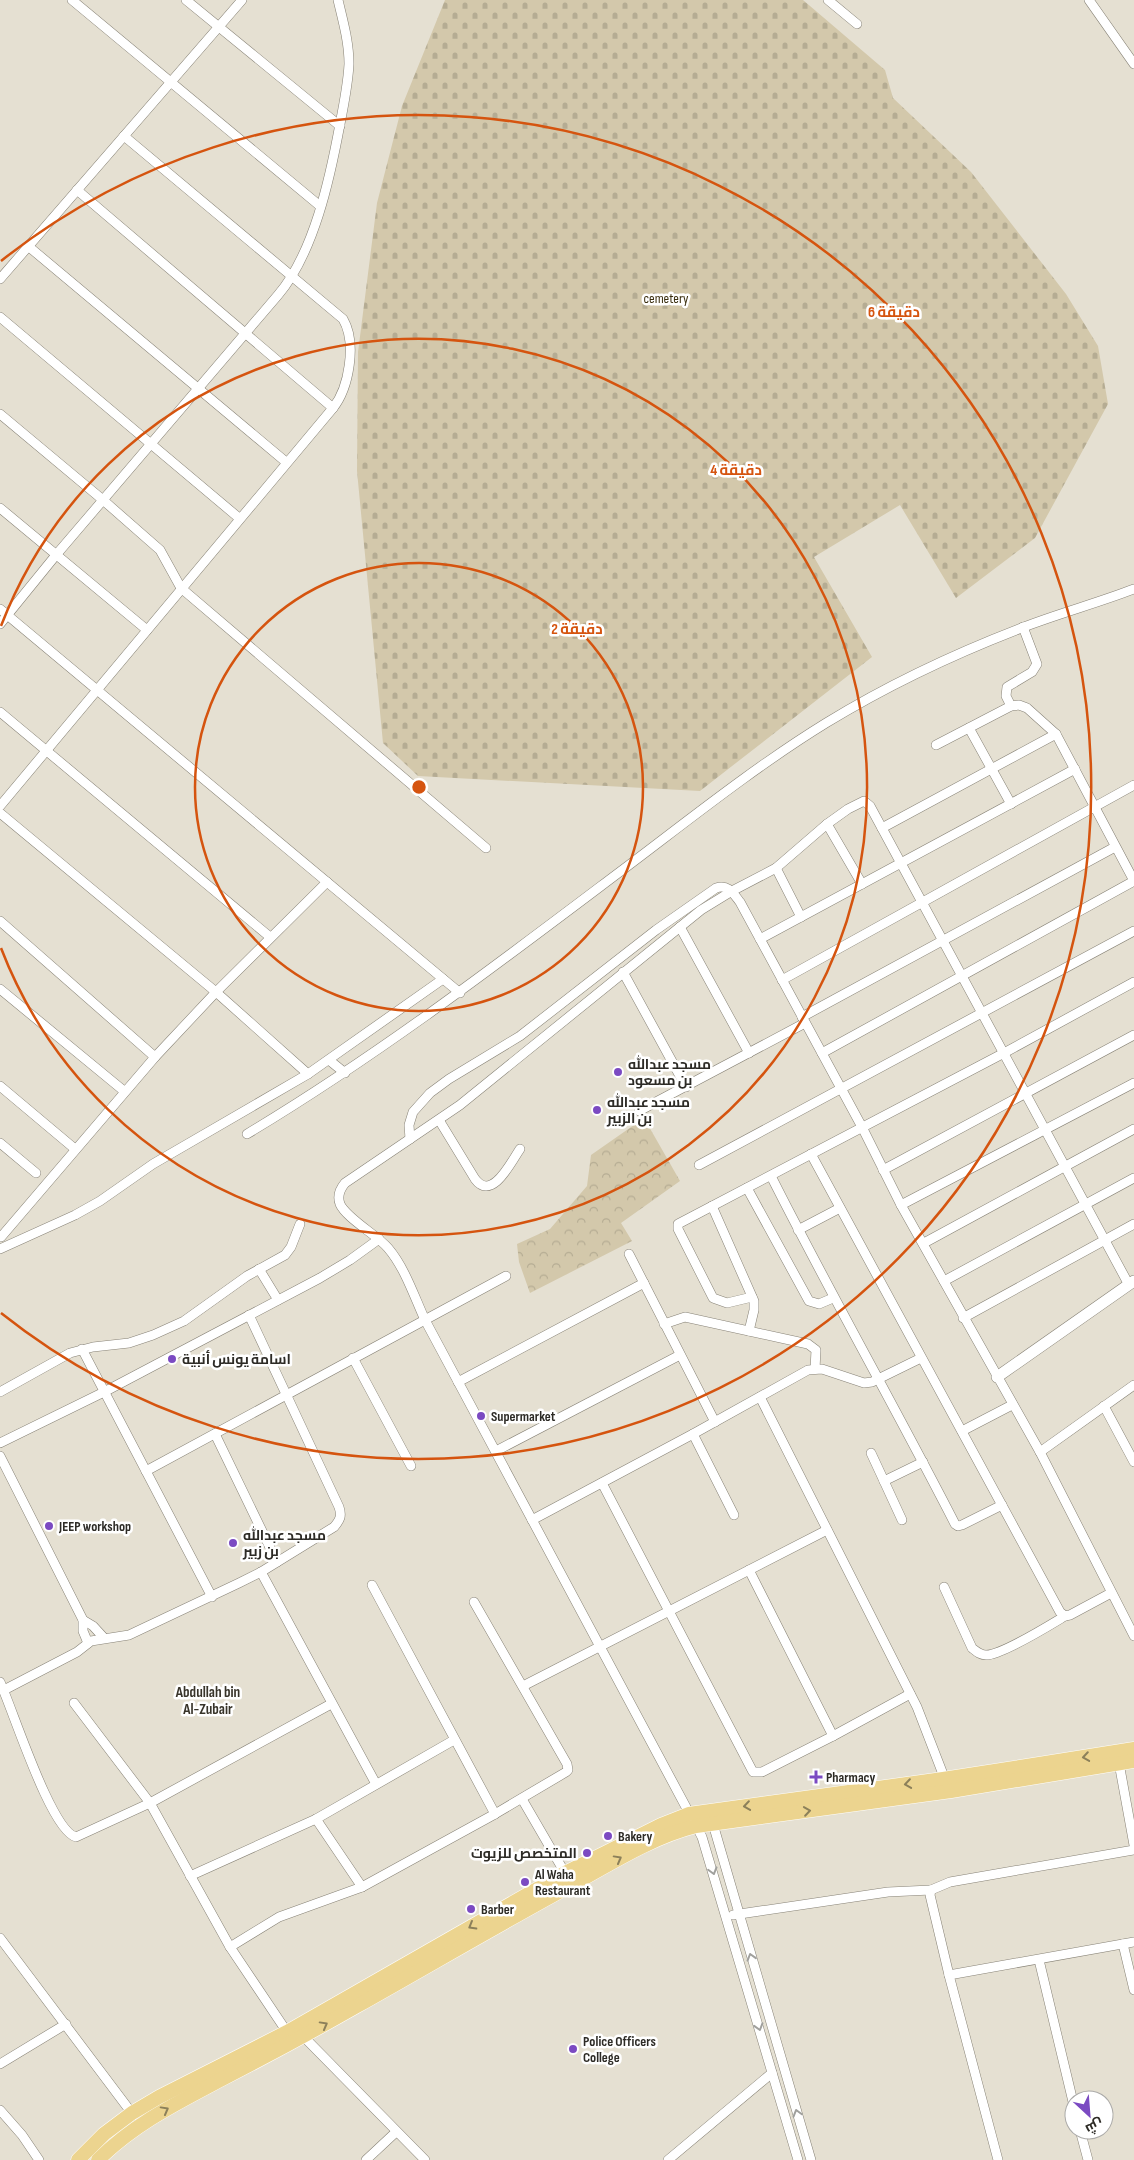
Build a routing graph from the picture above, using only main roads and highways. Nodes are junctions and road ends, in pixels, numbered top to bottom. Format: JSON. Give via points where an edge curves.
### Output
{"nodes":[{"id":1,"x":1134,"y":1750,"type":"edge"},
{"id":2,"x":1134,"y":1761,"type":"edge"},
{"id":3,"x":947,"y":1785,"type":"junction"},
{"id":4,"x":693,"y":1820,"type":"junction"},
{"id":5,"x":136,"y":2118,"type":"junction"},
{"id":6,"x":78,"y":2160,"type":"edge"},
{"id":7,"x":98,"y":2160,"type":"edge"}],
"edges":[{"from":1,"to":3,"type":"main road","one_way":true},
{"from":2,"to":3,"type":"main road"},
{"from":3,"to":4,"type":"main road","one_way":true},
{"from":4,"to":3,"type":"main road","one_way":true,"via":[[713,1824]]},
{"from":5,"to":4,"type":"main road","one_way":true,"via":[[303,2036]]},
{"from":4,"to":5,"type":"main road","one_way":true,"via":[[661,1825],[565,1873]]},
{"from":5,"to":6,"type":"main road","via":[[104,2134]]},
{"from":5,"to":7,"type":"main road"}]}
